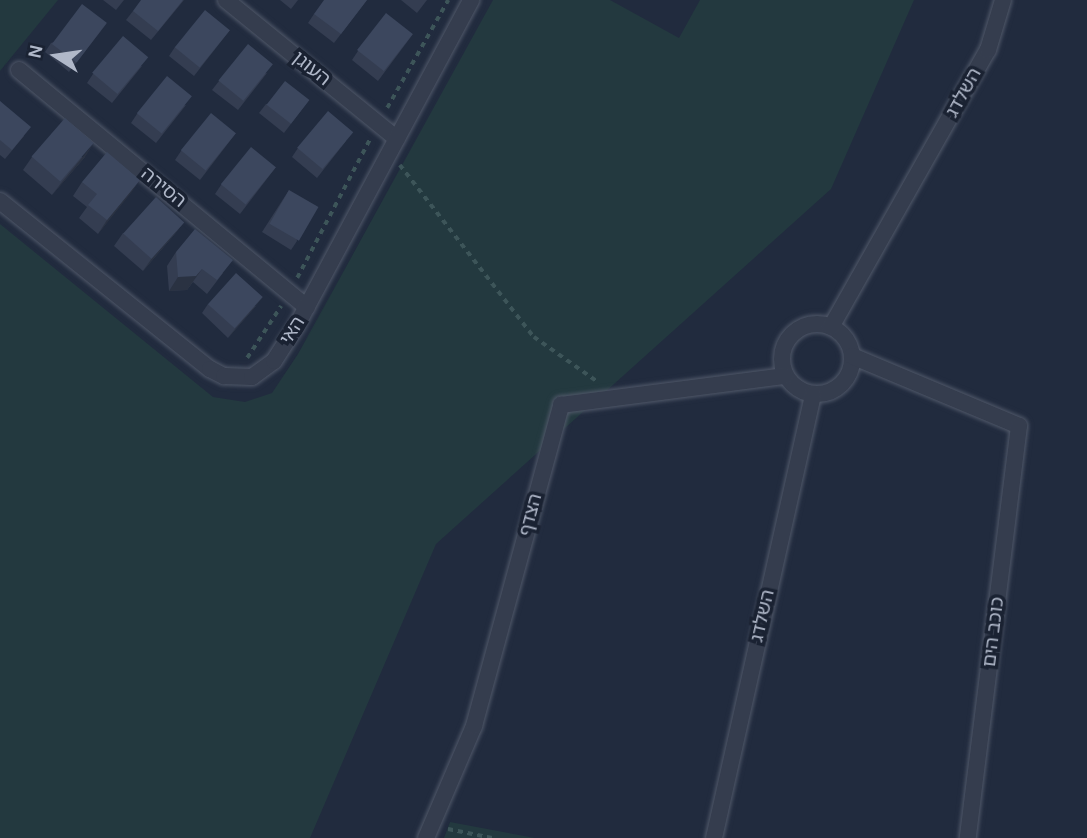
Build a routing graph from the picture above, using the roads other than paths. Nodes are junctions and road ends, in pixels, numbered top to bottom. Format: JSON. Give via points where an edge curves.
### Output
{"nodes":[{"id":1,"x":226,"y":0,"type":"edge"},
{"id":2,"x":471,"y":0,"type":"edge"},
{"id":3,"x":1003,"y":0,"type":"edge"},
{"id":4,"x":19,"y":70,"type":"dead end"},
{"id":5,"x":393,"y":145,"type":"junction"},
{"id":6,"x":0,"y":201,"type":"edge"},
{"id":7,"x":307,"y":307,"type":"junction"},
{"id":8,"x":831,"y":327,"type":"junction"},
{"id":9,"x":852,"y":356,"type":"junction"},
{"id":10,"x":785,"y":376,"type":"junction"},
{"id":11,"x":813,"y":395,"type":"junction"},
{"id":12,"x":429,"y":832,"type":"edge"},
{"id":13,"x":714,"y":838,"type":"edge"},
{"id":14,"x":968,"y":838,"type":"edge"}],
"edges":[{"from":1,"to":5,"type":"street","name":"העוגן","via":[[378,123]]},
{"from":2,"to":5,"type":"street","name":"האי"},
{"from":3,"to":8,"type":"street","name":"השלדג","via":[[988,50]]},
{"from":4,"to":7,"type":"street","name":"הסירה"},
{"from":5,"to":7,"type":"street","name":"האי"},
{"from":6,"to":7,"type":"street","name":"האי","via":[[210,369],[230,378],[252,377],[274,361]]},
{"from":8,"to":9,"type":"street","via":[[849,344]]},
{"from":8,"to":10,"type":"street","via":[[807,325],[795,331],[782,353]]},
{"from":9,"to":11,"type":"street","via":[[848,377],[840,387]]},
{"from":9,"to":14,"type":"street","name":"כוכב הים","via":[[1019,426]]},
{"from":10,"to":11,"type":"street","via":[[797,389]]},
{"from":10,"to":12,"type":"street","name":"הצדף","via":[[561,405],[474,726]]},
{"from":11,"to":13,"type":"street","name":"השלדג"}]}
